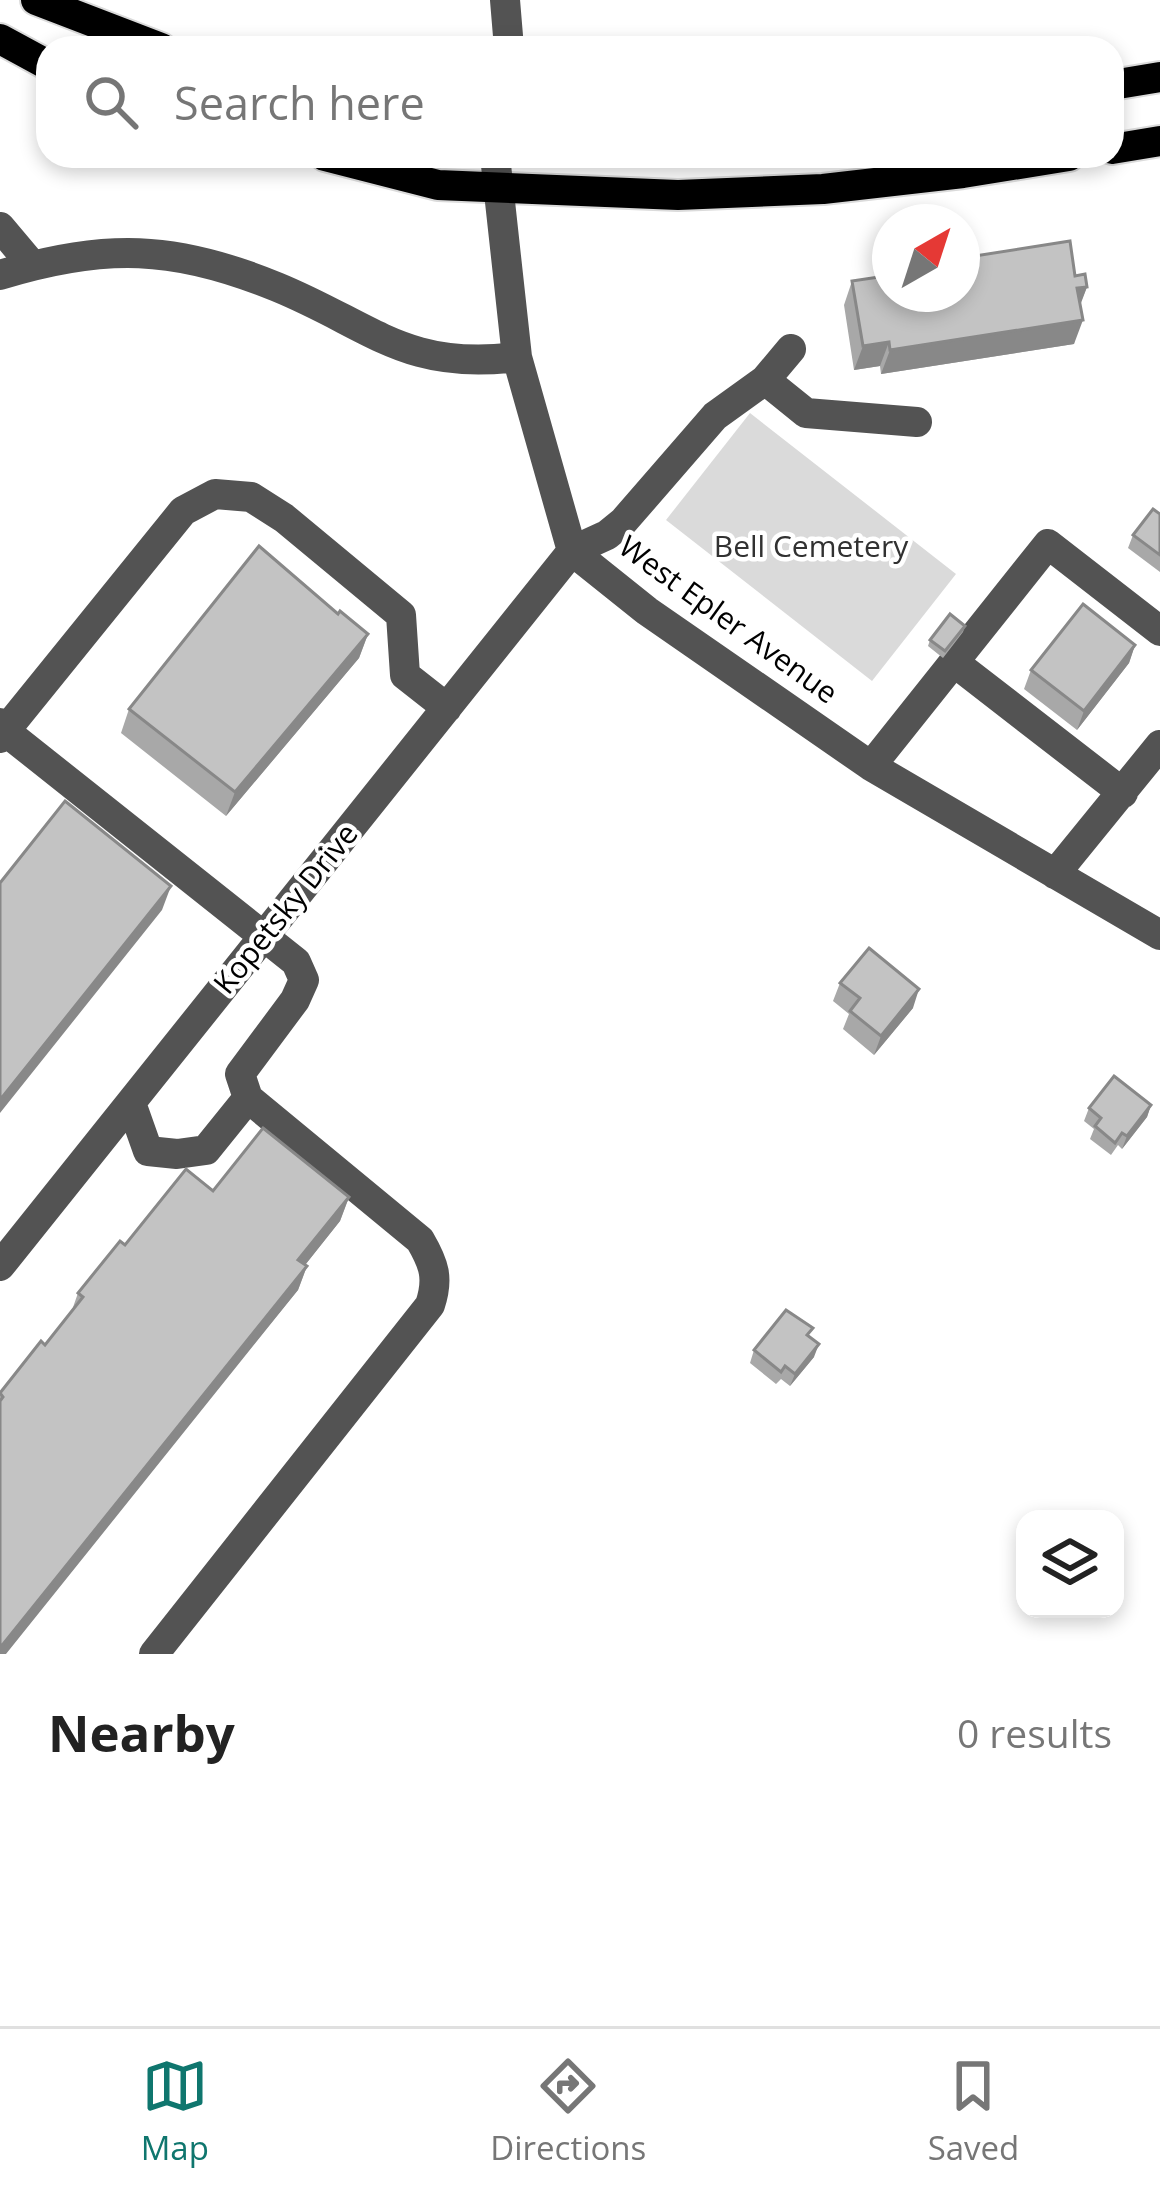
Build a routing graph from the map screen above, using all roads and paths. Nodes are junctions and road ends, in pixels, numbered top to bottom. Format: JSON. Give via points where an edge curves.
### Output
{"nodes":[{"id":1,"x":36,"y":0,"type":"edge"},
{"id":2,"x":505,"y":0,"type":"edge"},
{"id":3,"x":130,"y":36,"type":"edge"},
{"id":4,"x":508,"y":36,"type":"edge"},
{"id":5,"x":0,"y":39,"type":"edge"},
{"id":6,"x":36,"y":58,"type":"edge"},
{"id":7,"x":1160,"y":76,"type":"edge"},
{"id":8,"x":1124,"y":83,"type":"edge"},
{"id":9,"x":1160,"y":141,"type":"edge"},
{"id":10,"x":1124,"y":147,"type":"edge"},
{"id":11,"x":372,"y":168,"type":"edge"},
{"id":12,"x":496,"y":168,"type":"edge"},
{"id":13,"x":994,"y":168,"type":"edge"},
{"id":14,"x":497,"y":190,"type":"junction"},
{"id":15,"x":0,"y":227,"type":"edge"},
{"id":16,"x":32,"y":265,"type":"junction"},
{"id":17,"x":0,"y":274,"type":"edge"},
{"id":18,"x":791,"y":349,"type":"dead end"},
{"id":19,"x":517,"y":357,"type":"junction"},
{"id":20,"x":765,"y":380,"type":"junction"},
{"id":21,"x":917,"y":422,"type":"dead end"},
{"id":22,"x":572,"y":550,"type":"junction"},
{"id":23,"x":1160,"y":631,"type":"edge"},
{"id":24,"x":955,"y":663,"type":"junction"},
{"id":25,"x":446,"y":708,"type":"junction"},
{"id":26,"x":2,"y":731,"type":"edge"},
{"id":27,"x":1160,"y":745,"type":"edge"},
{"id":28,"x":871,"y":766,"type":"junction"},
{"id":29,"x":1123,"y":794,"type":"junction"},
{"id":30,"x":1055,"y":874,"type":"junction"},
{"id":31,"x":266,"y":934,"type":"junction"},
{"id":32,"x":1160,"y":935,"type":"edge"},
{"id":33,"x":248,"y":1098,"type":"junction"},
{"id":34,"x":131,"y":1102,"type":"junction"},
{"id":35,"x":0,"y":1266,"type":"edge"},
{"id":36,"x":154,"y":1654,"type":"edge"}],
"edges":[{"from":1,"to":3,"type":"main road"},
{"from":2,"to":4,"type":"street"},
{"from":5,"to":6,"type":"main road"},
{"from":7,"to":8,"type":"main road"},
{"from":9,"to":10,"type":"main road"},
{"from":11,"to":14,"type":"main road"},
{"from":12,"to":14,"type":"street","name":"West Epler Avenue"},
{"from":13,"to":14,"type":"main road","via":[[823,189]]},
{"from":14,"to":19,"type":"street","name":"West Epler Avenue"},
{"from":15,"to":16,"type":"street"},
{"from":16,"to":17,"type":"street"},
{"from":16,"to":19,"type":"street","via":[[87,253],[163,254],[277,287],[434,358]]},
{"from":18,"to":20,"type":"street"},
{"from":19,"to":22,"type":"street","name":"West Epler Avenue"},
{"from":20,"to":21,"type":"street","via":[[806,413]]},
{"from":20,"to":22,"type":"street","via":[[716,416],[623,522]]},
{"from":22,"to":25,"type":"street","name":"Kopetsky Drive"},
{"from":22,"to":28,"type":"street","name":"West Epler Avenue"},
{"from":23,"to":24,"type":"street","via":[[1048,544]]},
{"from":24,"to":28,"type":"street"},
{"from":24,"to":29,"type":"street"},
{"from":25,"to":26,"type":"street","via":[[406,675],[400,615],[284,518],[251,497],[215,494],[183,511]]},
{"from":25,"to":31,"type":"street","name":"Kopetsky Drive"},
{"from":26,"to":31,"type":"street"},
{"from":27,"to":29,"type":"street"},
{"from":28,"to":30,"type":"street","name":"West Epler Avenue"},
{"from":29,"to":30,"type":"street"},
{"from":30,"to":32,"type":"street","name":"West Epler Avenue"},
{"from":31,"to":33,"type":"street","via":[[304,980],[240,1075]]},
{"from":31,"to":34,"type":"street","name":"Kopetsky Drive"},
{"from":33,"to":34,"type":"street","via":[[206,1150],[177,1154],[148,1151]]},
{"from":33,"to":36,"type":"street","via":[[420,1240],[437,1284],[430,1305]]},
{"from":34,"to":35,"type":"street","name":"Kopetsky Drive"}]}
